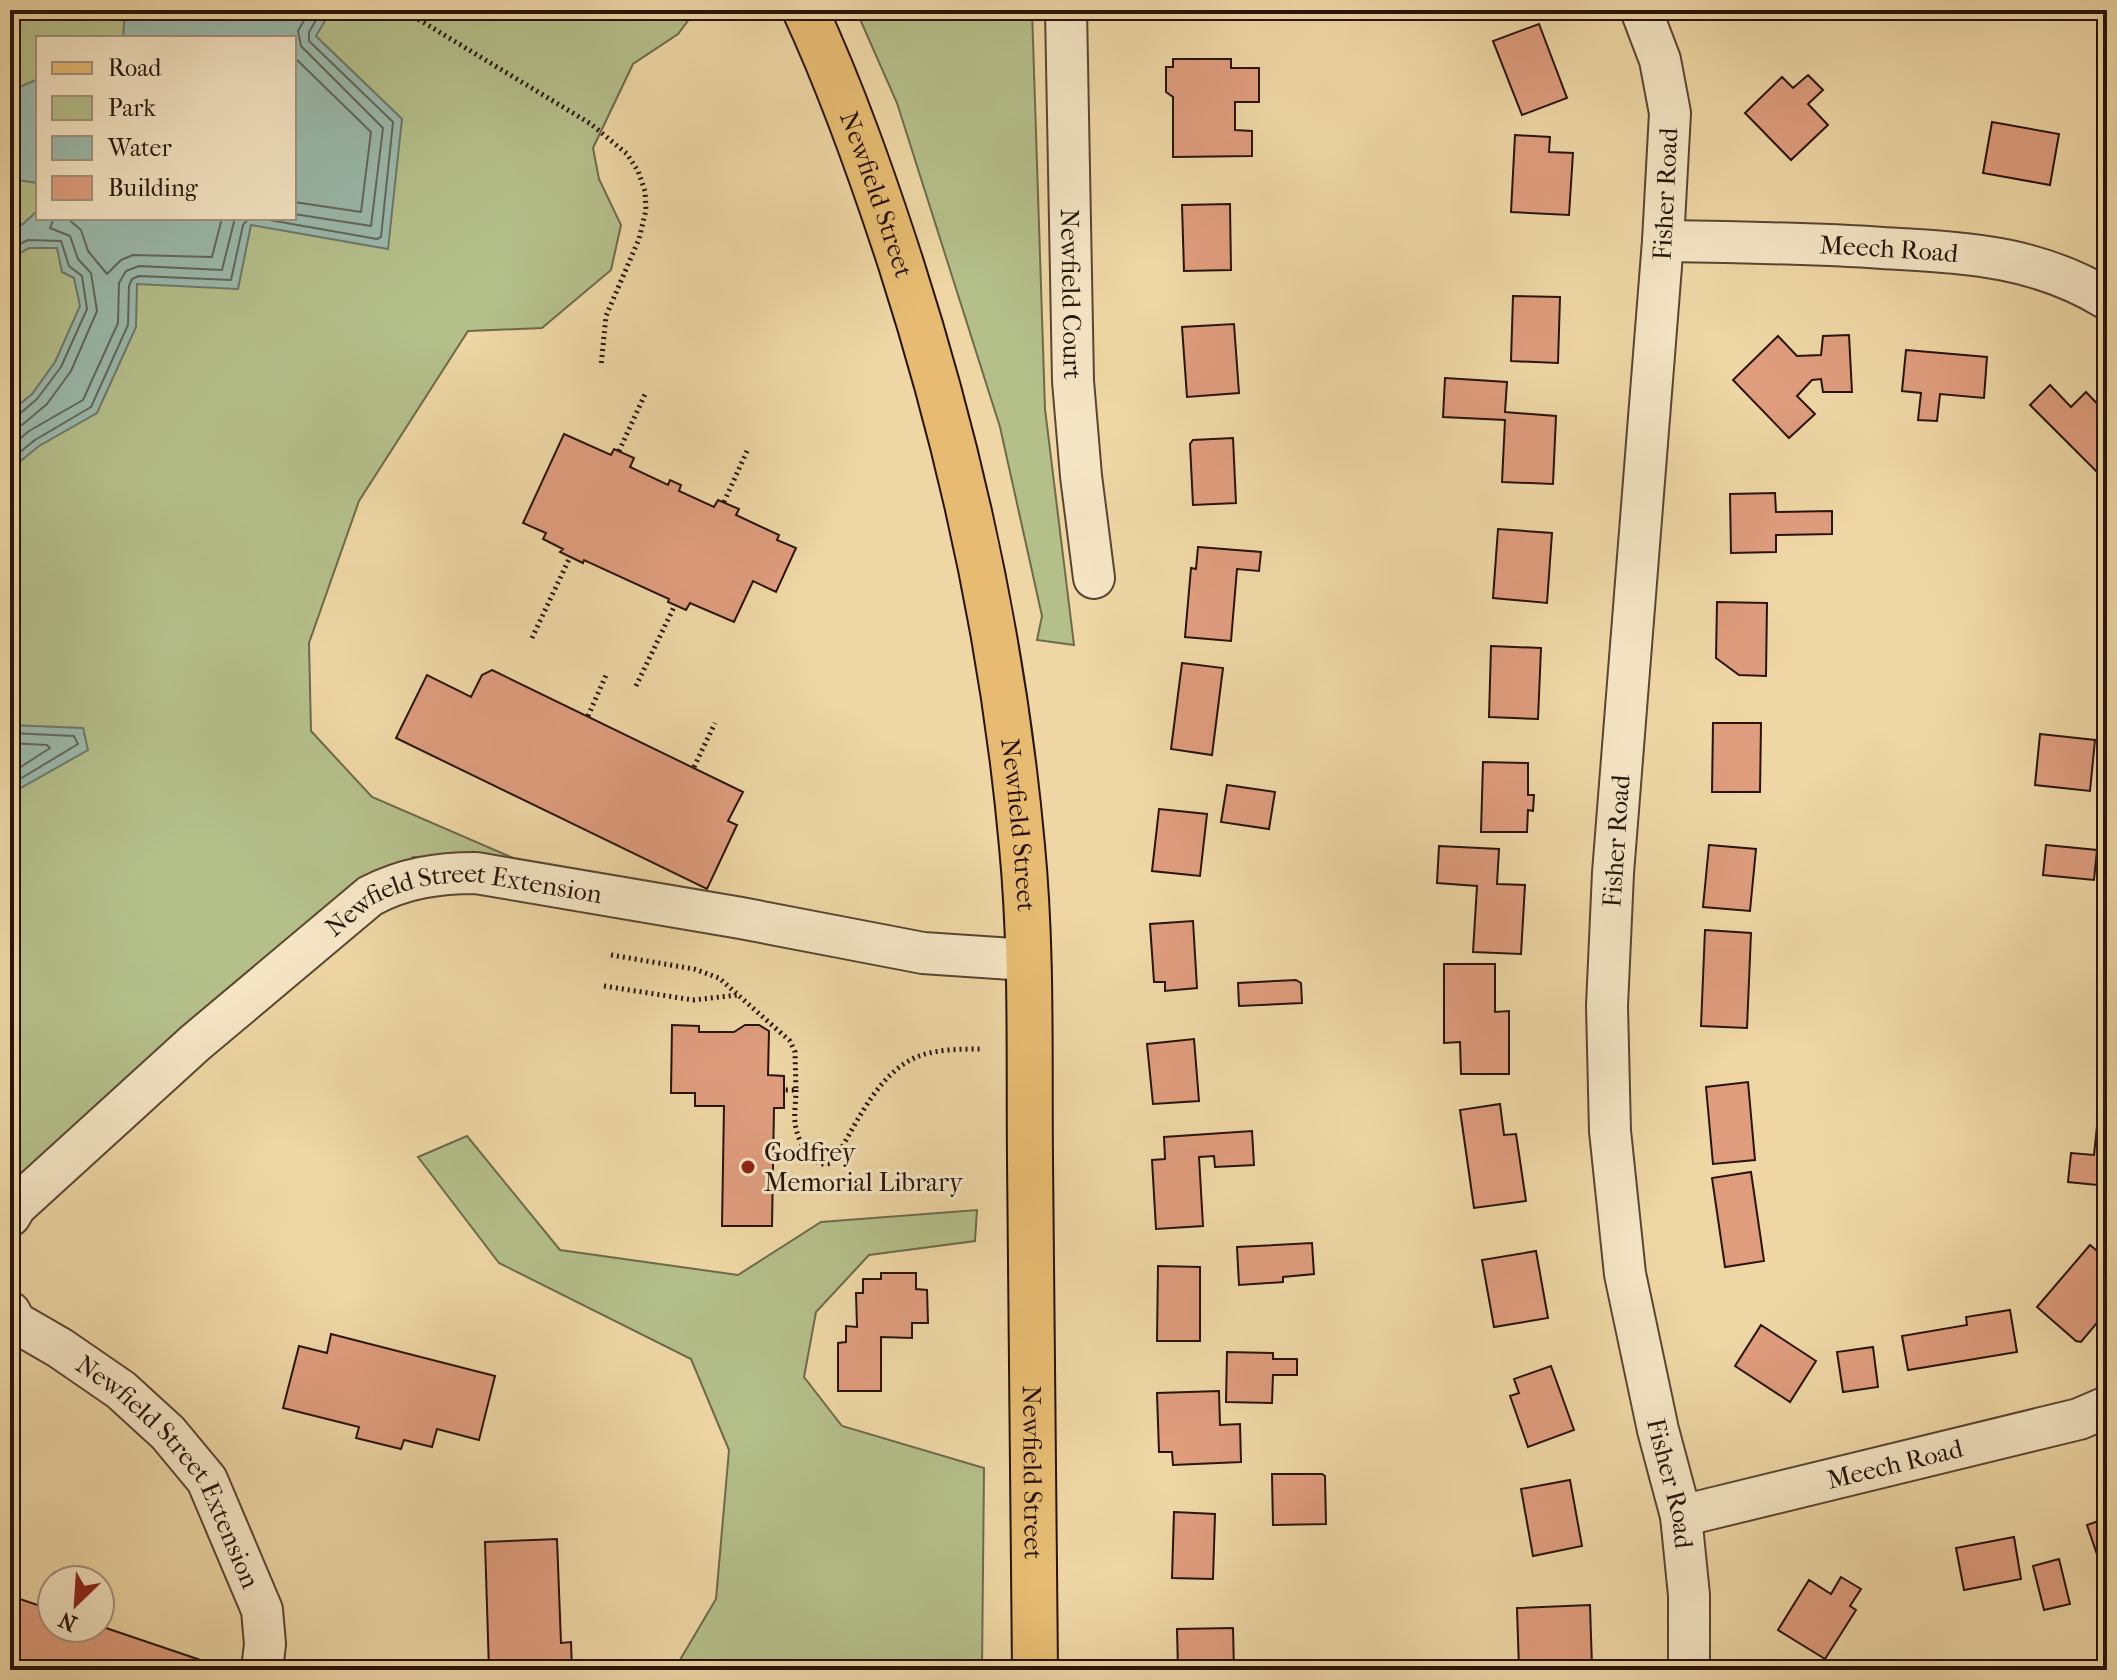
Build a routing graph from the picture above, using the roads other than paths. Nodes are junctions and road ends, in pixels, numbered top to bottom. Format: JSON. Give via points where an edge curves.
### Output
{"nodes":[{"id":1,"x":805,"y":10,"type":"edge"},
{"id":2,"x":1066,"y":10,"type":"edge"},
{"id":3,"x":1641,"y":10,"type":"edge"},
{"id":4,"x":1663,"y":241,"type":"junction"},
{"id":5,"x":2107,"y":299,"type":"edge"},
{"id":6,"x":1094,"y":578,"type":"dead end"},
{"id":7,"x":1028,"y":960,"type":"junction"},
{"id":8,"x":10,"y":1216,"type":"edge"},
{"id":9,"x":10,"y":1312,"type":"edge"},
{"id":10,"x":2107,"y":1407,"type":"edge"},
{"id":11,"x":1681,"y":1516,"type":"junction"},
{"id":12,"x":262,"y":1670,"type":"edge"},
{"id":13,"x":1035,"y":1670,"type":"edge"},
{"id":14,"x":1689,"y":1670,"type":"edge"}],
"edges":[{"from":1,"to":7,"type":"main road","name":"Newfield Street","via":[[871,173],[945,412],[976,540],[1013,749]]},
{"from":2,"to":6,"type":"street","name":"Newfield Court","via":[[1073,381]]},
{"from":3,"to":4,"type":"street","name":"Fisher Road","via":[[1660,60],[1670,113]]},
{"from":4,"to":5,"type":"street","name":"Meech Road","via":[[1964,253],[2056,272]]},
{"from":4,"to":11,"type":"street","name":"Fisher Road","via":[[1607,1006],[1610,1131],[1625,1274]]},
{"from":7,"to":8,"type":"street","name":"Newfield Street Extension","via":[[923,953],[476,873],[394,883],[370,896],[195,1043]]},
{"from":7,"to":13,"type":"main road","name":"Newfield Street"},
{"from":9,"to":12,"type":"street","name":"Newfield Street Extension","via":[[15,1322],[121,1390],[168,1433],[207,1480],[262,1610]]},
{"from":10,"to":11,"type":"street","name":"Meech Road","via":[[2079,1419]]},
{"from":11,"to":14,"type":"street","name":"Fisher Road"}]}
